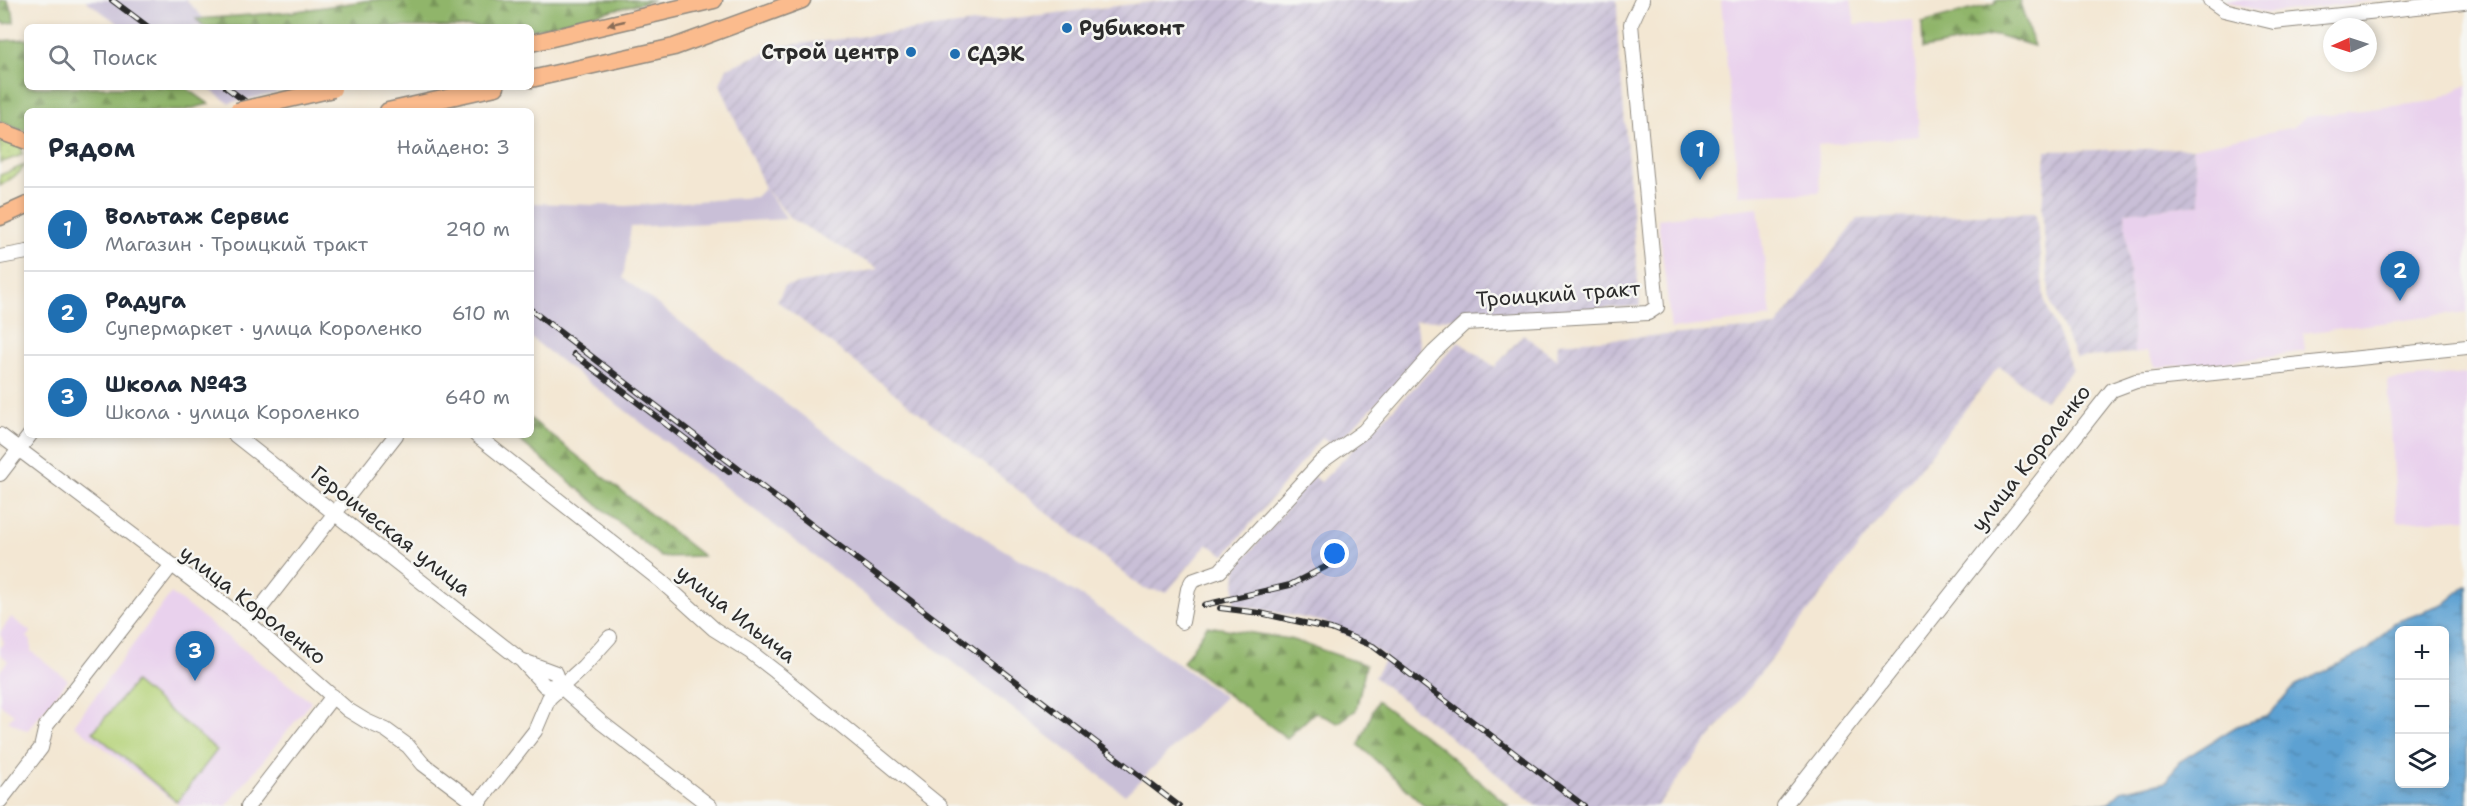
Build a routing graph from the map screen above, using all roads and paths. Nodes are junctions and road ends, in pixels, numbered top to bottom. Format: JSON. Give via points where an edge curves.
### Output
{"nodes":[{"id":1,"x":714,"y":0,"type":"edge"},
{"id":2,"x":802,"y":0,"type":"edge"},
{"id":3,"x":1642,"y":0,"type":"edge"},
{"id":4,"x":2210,"y":0,"type":"edge"},
{"id":5,"x":2464,"y":4,"type":"edge"},
{"id":6,"x":534,"y":42,"type":"edge"},
{"id":7,"x":534,"y":78,"type":"edge"},
{"id":8,"x":329,"y":90,"type":"edge"},
{"id":9,"x":482,"y":90,"type":"edge"},
{"id":10,"x":250,"y":108,"type":"edge"},
{"id":11,"x":402,"y":108,"type":"edge"},
{"id":12,"x":0,"y":131,"type":"edge"},
{"id":13,"x":24,"y":140,"type":"edge"},
{"id":14,"x":24,"y":206,"type":"edge"},
{"id":15,"x":0,"y":218,"type":"edge"},
{"id":16,"x":24,"y":253,"type":"edge"},
{"id":17,"x":0,"y":257,"type":"edge"},
{"id":18,"x":2467,"y":347,"type":"edge"},
{"id":19,"x":0,"y":435,"type":"edge"},
{"id":20,"x":28,"y":438,"type":"edge"},
{"id":21,"x":239,"y":438,"type":"edge"},
{"id":22,"x":394,"y":438,"type":"edge"},
{"id":23,"x":480,"y":438,"type":"edge"},
{"id":24,"x":19,"y":450,"type":"junction"},
{"id":25,"x":0,"y":474,"type":"edge"},
{"id":26,"x":335,"y":513,"type":"junction"},
{"id":27,"x":171,"y":566,"type":"junction"},
{"id":28,"x":1182,"y":622,"type":"dead end"},
{"id":29,"x":249,"y":623,"type":"junction"},
{"id":30,"x":610,"y":637,"type":"dead end"},
{"id":31,"x":561,"y":687,"type":"junction"},
{"id":32,"x":333,"y":696,"type":"junction"},
{"id":33,"x":0,"y":801,"type":"edge"},
{"id":34,"x":248,"y":806,"type":"edge"},
{"id":35,"x":477,"y":806,"type":"edge"},
{"id":36,"x":710,"y":806,"type":"edge"},
{"id":37,"x":940,"y":806,"type":"edge"},
{"id":38,"x":1784,"y":806,"type":"edge"}],
"edges":[{"from":1,"to":6,"type":"main road","one_way":true},
{"from":2,"to":7,"type":"main road","via":[[674,47]]},
{"from":3,"to":28,"type":"street","name":"Троицкий тракт","via":[[1631,24],[1657,307],[1648,313],[1466,323],[1434,352],[1364,431],[1321,462],[1220,570],[1192,581]]},
{"from":4,"to":5,"type":"street","via":[[2224,10],[2274,22]]},
{"from":8,"to":10,"type":"main road","bridge":true},
{"from":9,"to":11,"type":"main road"},
{"from":12,"to":13,"type":"main road"},
{"from":14,"to":15,"type":"main road"},
{"from":16,"to":17,"type":"street"},
{"from":18,"to":38,"type":"street","name":"улица Короленко","via":[[2136,381],[2112,390]]},
{"from":19,"to":24,"type":"street","name":"улица Короленко"},
{"from":20,"to":24,"type":"street"},
{"from":21,"to":26,"type":"street","name":"Героическая улица"},
{"from":22,"to":26,"type":"street"},
{"from":23,"to":37,"type":"street","name":"улица Ильича"},
{"from":24,"to":25,"type":"street"},
{"from":24,"to":27,"type":"street","name":"улица Короленко"},
{"from":26,"to":29,"type":"street"},
{"from":26,"to":31,"type":"street","name":"Героическая улица","via":[[521,660],[556,673]]},
{"from":27,"to":29,"type":"street","name":"улица Короленко"},
{"from":27,"to":33,"type":"street","via":[[46,726],[41,747]]},
{"from":29,"to":32,"type":"street","name":"улица Короленко"},
{"from":30,"to":31,"type":"street"},
{"from":31,"to":35,"type":"street","via":[[549,698],[530,737]]},
{"from":31,"to":36,"type":"street","name":"Героическая улица"},
{"from":32,"to":34,"type":"street"},
{"from":32,"to":35,"type":"street","name":"улица Короленко","via":[[348,710],[408,746],[423,764]]}]}
